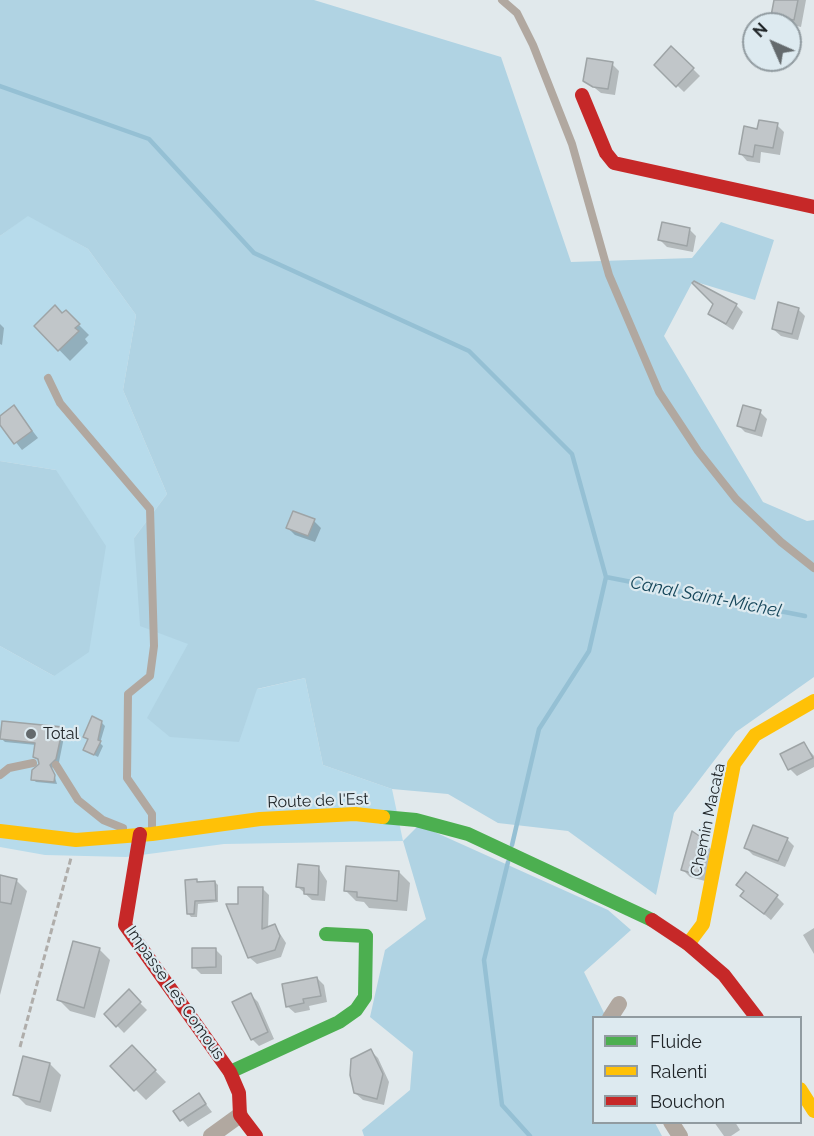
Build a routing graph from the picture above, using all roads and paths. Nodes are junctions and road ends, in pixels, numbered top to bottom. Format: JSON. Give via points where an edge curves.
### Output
{"nodes":[{"id":1,"x":502,"y":0,"type":"edge"},
{"id":2,"x":582,"y":95,"type":"dead end"},
{"id":3,"x":814,"y":207,"type":"edge"},
{"id":4,"x":48,"y":378,"type":"dead end"},
{"id":5,"x":814,"y":568,"type":"edge"},
{"id":6,"x":814,"y":701,"type":"edge"},
{"id":7,"x":33,"y":763,"type":"dead end"},
{"id":8,"x":56,"y":765,"type":"dead end"},
{"id":9,"x":0,"y":775,"type":"edge"},
{"id":10,"x":0,"y":831,"type":"edge"},
{"id":11,"x":146,"y":834,"type":"junction"},
{"id":12,"x":76,"y":840,"type":"junction"},
{"id":13,"x":326,"y":934,"type":"dead end"},
{"id":14,"x":688,"y":944,"type":"junction"},
{"id":15,"x":756,"y":1016,"type":"edge"},
{"id":16,"x":20,"y":1047,"type":"dead end"},
{"id":17,"x":230,"y":1072,"type":"junction"},
{"id":18,"x":802,"y":1091,"type":"edge"},
{"id":19,"x":814,"y":1111,"type":"edge"},
{"id":20,"x":240,"y":1115,"type":"junction"},
{"id":21,"x":211,"y":1136,"type":"edge"},
{"id":22,"x":256,"y":1136,"type":"edge"}],
"edges":[{"from":1,"to":5,"type":"lane","via":[[517,13],[533,45],[572,144],[609,276],[659,392],[736,499]]},
{"from":2,"to":3,"type":"street","via":[[614,163]]},
{"from":4,"to":11,"type":"lane","via":[[60,403],[150,509],[154,646],[150,676],[128,694],[127,778],[152,814]]},
{"from":6,"to":14,"type":"street","name":"Chemin Macata","via":[[755,735],[734,764],[703,924]]},
{"from":7,"to":9,"type":"lane","via":[[9,768]]},
{"from":8,"to":11,"type":"lane","via":[[78,800],[103,820]]},
{"from":10,"to":12,"type":"street","name":"Route de l'Est"},
{"from":11,"to":12,"type":"street","name":"Route de l'Est"},
{"from":11,"to":14,"type":"street","name":"Route de l'Est","via":[[260,819],[355,814],[416,820],[468,834],[530,861],[653,920]]},
{"from":11,"to":17,"type":"street","name":"Impasse Les Comous","via":[[125,924]]},
{"from":12,"to":16,"type":"path"},
{"from":13,"to":17,"type":"street","via":[[366,936],[365,997],[361,1003],[339,1022]]},
{"from":14,"to":15,"type":"street","name":"Route de l'Est","via":[[724,975]]},
{"from":17,"to":20,"type":"street","name":"Impasse Les Comous","via":[[239,1093]]},
{"from":18,"to":19,"type":"street"},
{"from":20,"to":21,"type":"street"},
{"from":20,"to":22,"type":"street","name":"Impasse Les Comous"}]}
